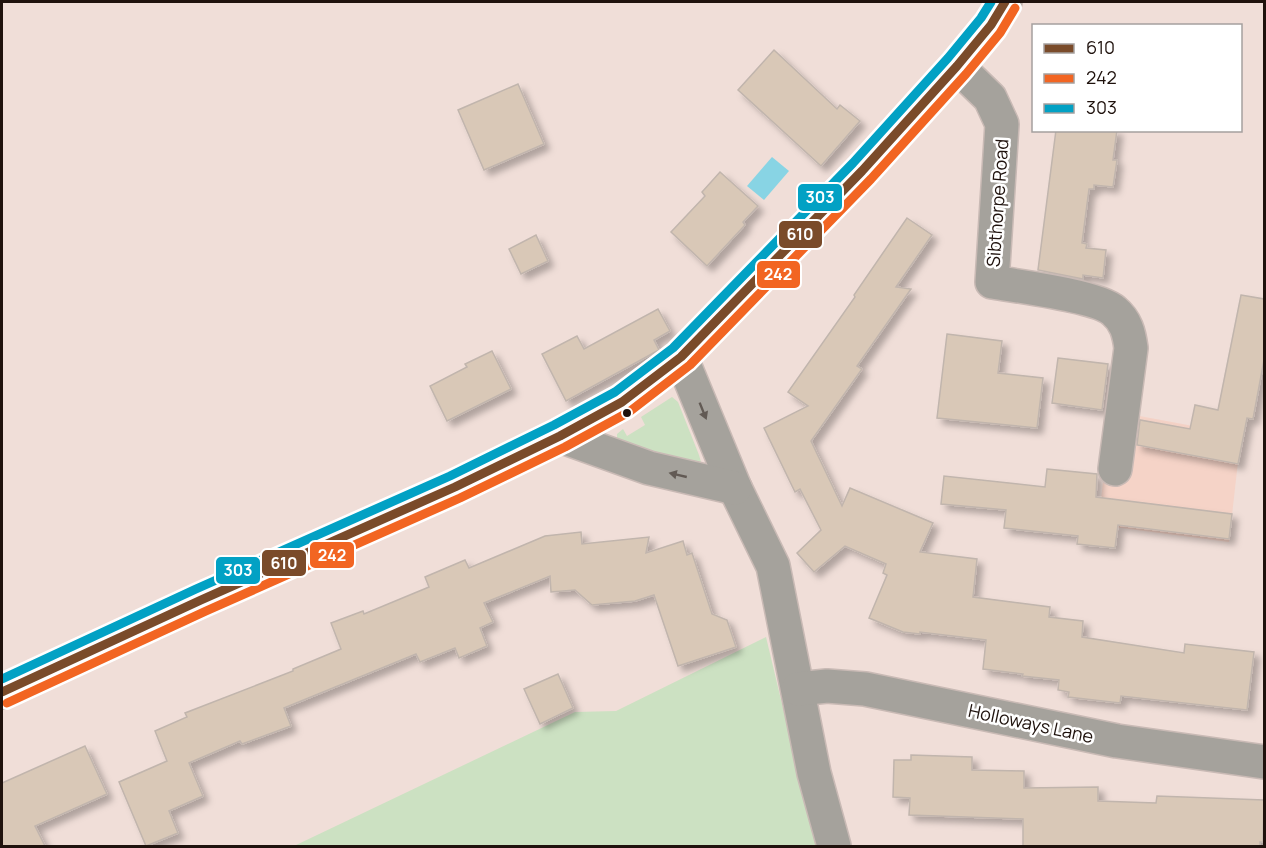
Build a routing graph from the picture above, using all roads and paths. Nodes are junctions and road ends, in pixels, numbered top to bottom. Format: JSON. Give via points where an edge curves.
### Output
{"nodes":[{"id":1,"x":1005,"y":2,"type":"edge"},
{"id":2,"x":957,"y":66,"type":"junction"},
{"id":3,"x":681,"y":357,"type":"junction"},
{"id":4,"x":560,"y":435,"type":"junction"},
{"id":5,"x":1115,"y":469,"type":"dead end"},
{"id":6,"x":735,"y":488,"type":"junction"},
{"id":7,"x":798,"y":689,"type":"junction"},
{"id":8,"x":2,"y":692,"type":"edge"},
{"id":9,"x":1264,"y":762,"type":"edge"},
{"id":10,"x":834,"y":846,"type":"edge"}],
"edges":[{"from":1,"to":2,"type":"street"},
{"from":2,"to":3,"type":"street","via":[[862,171]]},
{"from":2,"to":5,"type":"street","name":"Sibthorpe Road","via":[[990,98],[1002,124],[992,282],[1081,298],[1113,310],[1128,328],[1131,348]]},
{"from":3,"to":4,"type":"street","via":[[622,402]]},
{"from":3,"to":6,"type":"street","one_way":true},
{"from":6,"to":4,"type":"street","one_way":true,"via":[[649,468]]},
{"from":4,"to":8,"type":"street","via":[[444,492]]},
{"from":6,"to":7,"type":"street","via":[[773,566]]},
{"from":7,"to":9,"type":"street","name":"Holloways Lane","via":[[866,689],[1118,741]]},
{"from":7,"to":10,"type":"street","via":[[814,773]]}]}
